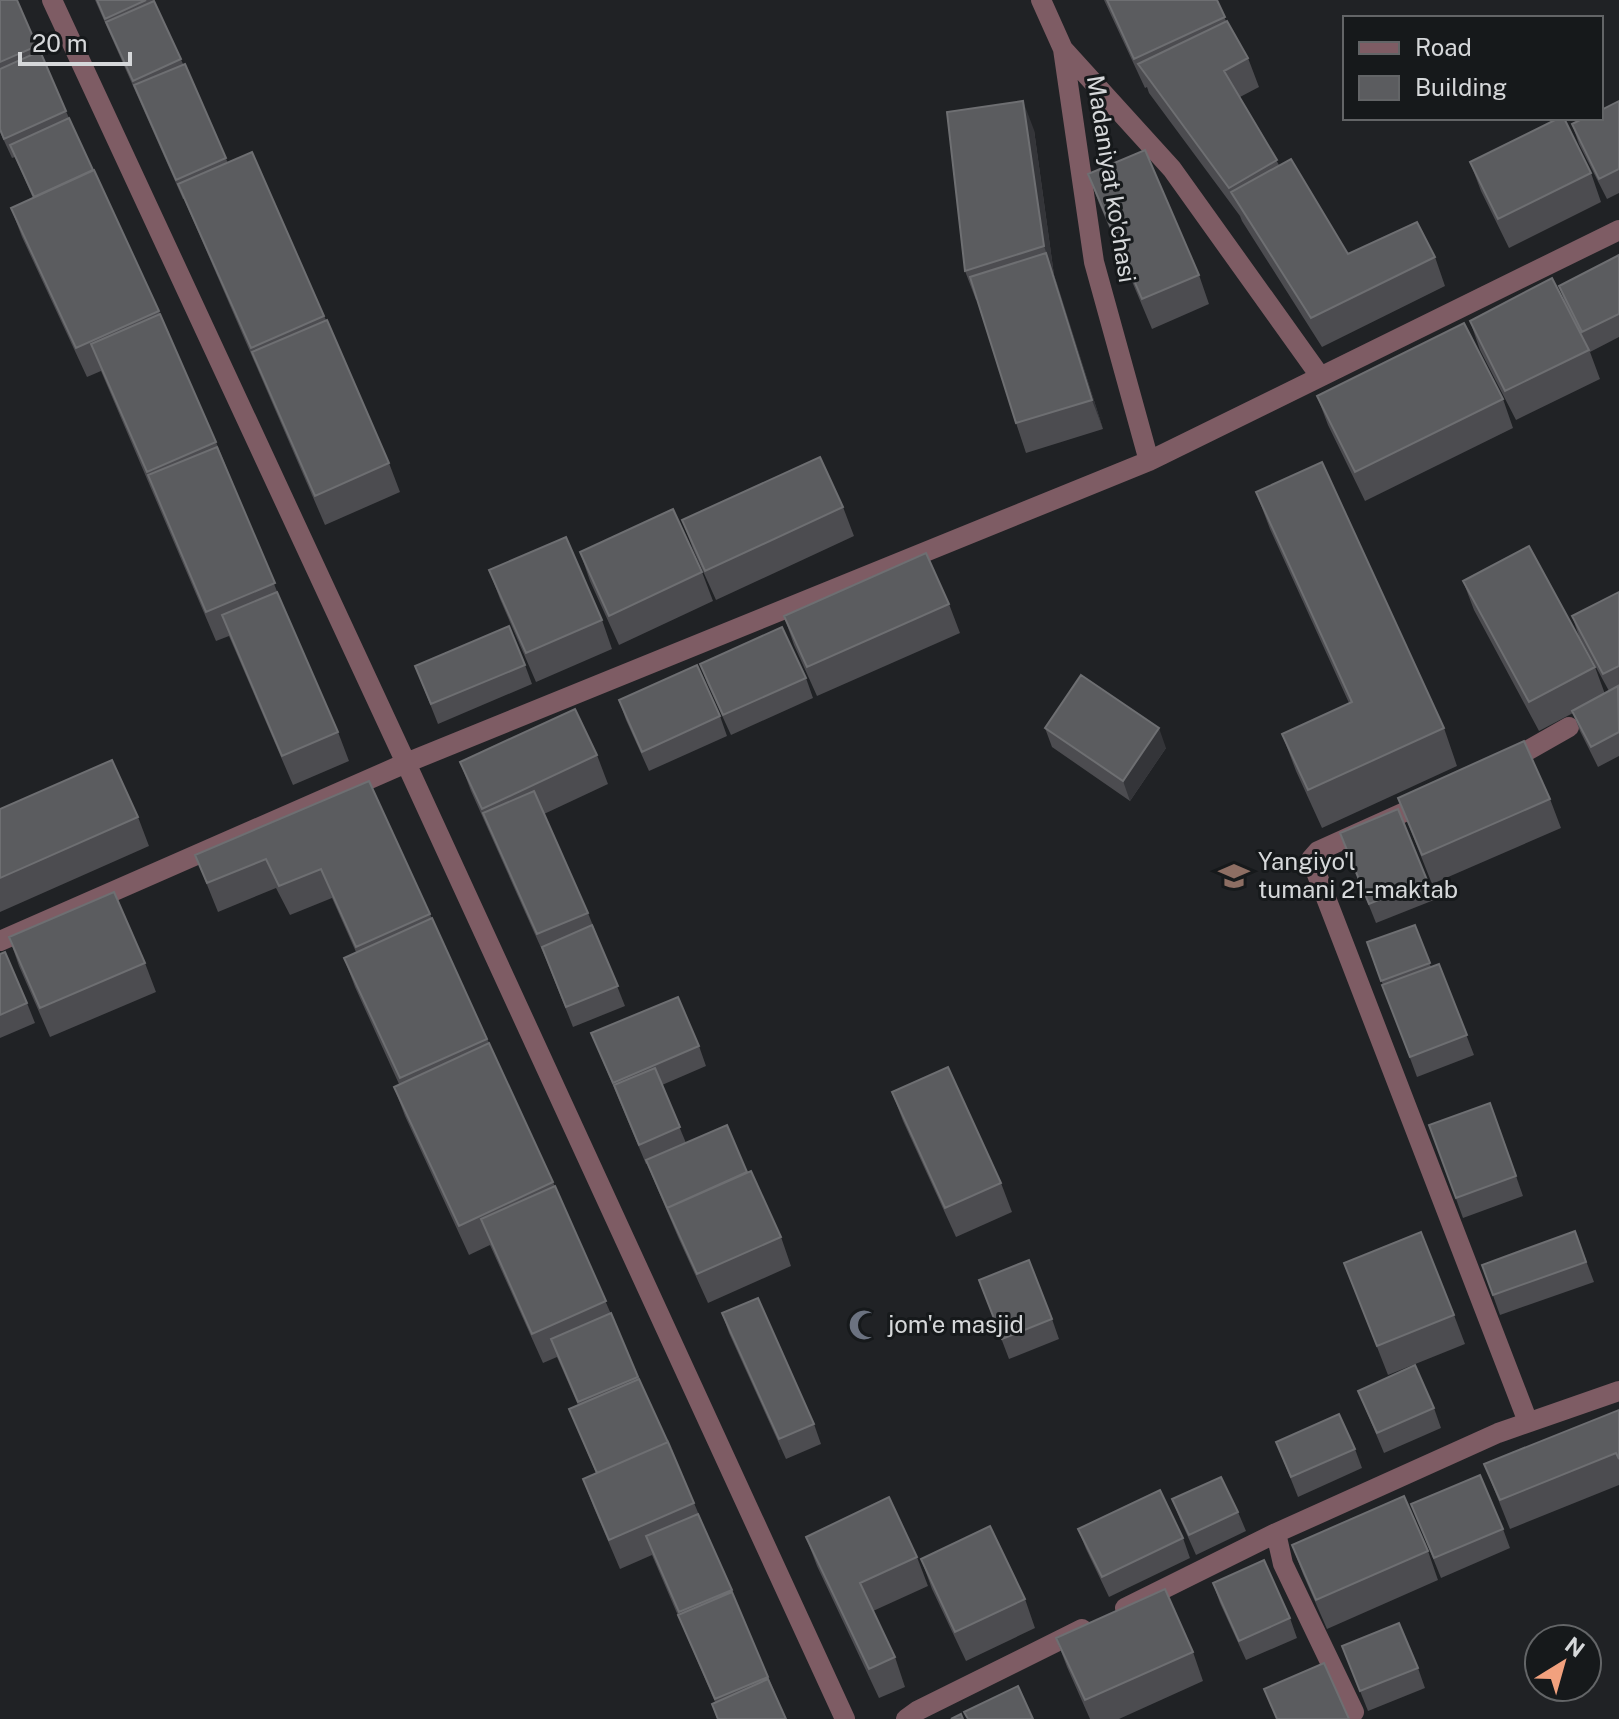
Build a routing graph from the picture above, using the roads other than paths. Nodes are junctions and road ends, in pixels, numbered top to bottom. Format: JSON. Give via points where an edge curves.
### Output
{"nodes":[{"id":1,"x":52,"y":0,"type":"edge"},
{"id":2,"x":1041,"y":0,"type":"edge"},
{"id":3,"x":1063,"y":49,"type":"junction"},
{"id":4,"x":1619,"y":230,"type":"edge"},
{"id":5,"x":1320,"y":376,"type":"junction"},
{"id":6,"x":1149,"y":461,"type":"junction"},
{"id":7,"x":1569,"y":727,"type":"edge"},
{"id":8,"x":406,"y":763,"type":"junction"},
{"id":9,"x":1484,"y":775,"type":"edge"},
{"id":10,"x":1444,"y":794,"type":"edge"},
{"id":11,"x":0,"y":941,"type":"edge"},
{"id":12,"x":1619,"y":1391,"type":"edge"},
{"id":13,"x":1528,"y":1422,"type":"junction"},
{"id":14,"x":1276,"y":1533,"type":"junction"},
{"id":15,"x":1354,"y":1712,"type":"dead end"},
{"id":16,"x":845,"y":1719,"type":"edge"},
{"id":17,"x":906,"y":1719,"type":"edge"}],
"edges":[{"from":1,"to":8,"type":"street"},
{"from":2,"to":3,"type":"street","name":"Madaniyat ko'chasi"},
{"from":3,"to":5,"type":"street","via":[[1172,169]]},
{"from":3,"to":6,"type":"street","name":"Madaniyat ko'chasi","via":[[1094,262]]},
{"from":4,"to":5,"type":"street"},
{"from":5,"to":6,"type":"street"},
{"from":6,"to":8,"type":"street"},
{"from":7,"to":9,"type":"street"},
{"from":8,"to":11,"type":"street"},
{"from":8,"to":16,"type":"street"},
{"from":10,"to":13,"type":"street","via":[[1318,851],[1311,859]]},
{"from":12,"to":13,"type":"street"},
{"from":13,"to":14,"type":"street"},
{"from":14,"to":15,"type":"street","via":[[1283,1564]]},
{"from":14,"to":17,"type":"street"}]}
